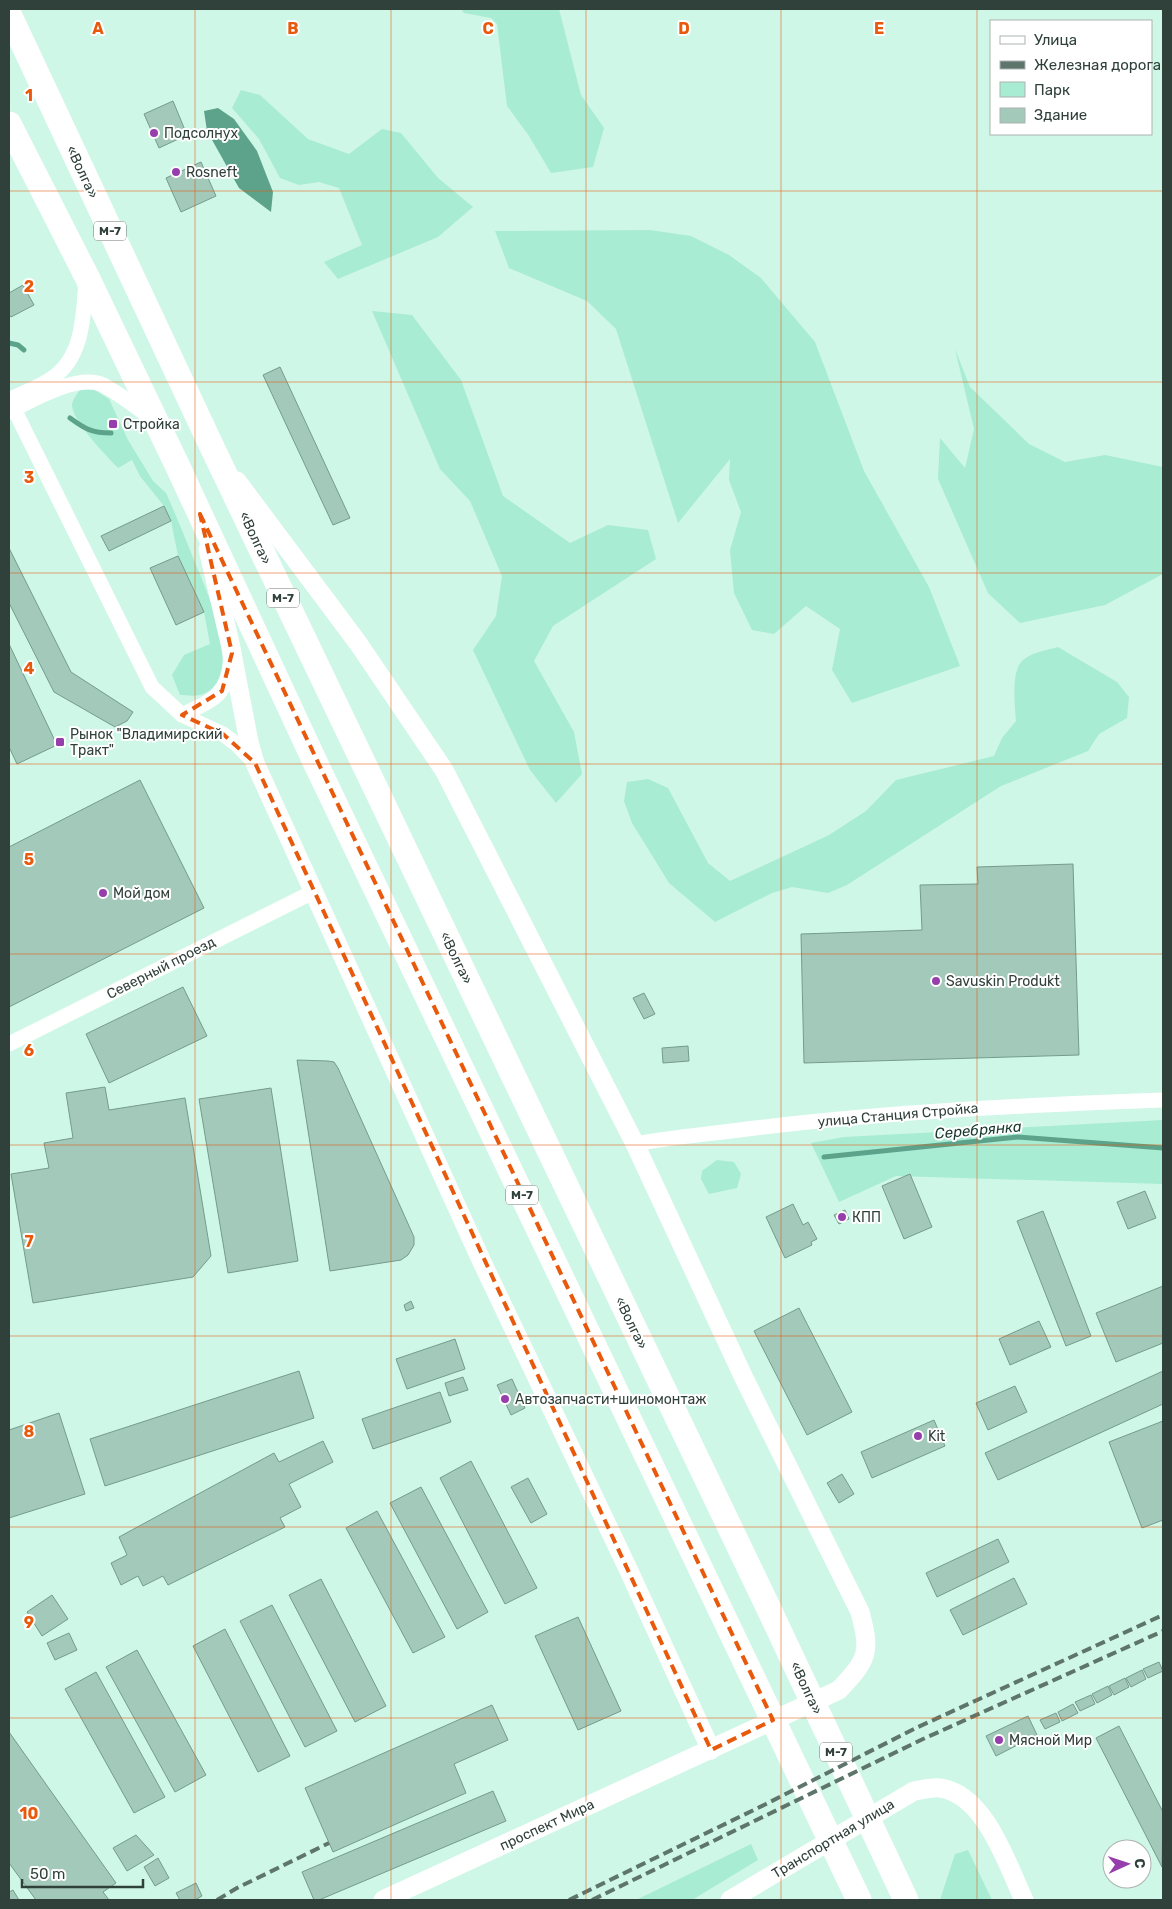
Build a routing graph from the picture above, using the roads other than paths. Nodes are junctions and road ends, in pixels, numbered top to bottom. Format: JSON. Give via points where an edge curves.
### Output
{"nodes":[{"id":1,"x":9,"y":14,"type":"edge"},
{"id":2,"x":9,"y":124,"type":"edge"},
{"id":3,"x":9,"y":142,"type":"edge"},
{"id":4,"x":36,"y":179,"type":"junction"},
{"id":5,"x":87,"y":277,"type":"junction"},
{"id":6,"x":11,"y":407,"type":"edge"},
{"id":7,"x":155,"y":420,"type":"junction"},
{"id":8,"x":212,"y":448,"type":"junction"},
{"id":9,"x":200,"y":514,"type":"junction"},
{"id":10,"x":232,"y":654,"type":"junction"},
{"id":11,"x":182,"y":715,"type":"junction"},
{"id":12,"x":255,"y":763,"type":"junction"},
{"id":13,"x":313,"y":892,"type":"junction"},
{"id":14,"x":9,"y":1044,"type":"edge"},
{"id":15,"x":1163,"y":1100,"type":"edge"},
{"id":16,"x":635,"y":1144,"type":"junction"},
{"id":17,"x":711,"y":1750,"type":"junction"},
{"id":18,"x":905,"y":1899,"type":"edge"},
{"id":19,"x":383,"y":1900,"type":"edge"},
{"id":20,"x":730,"y":1900,"type":"edge"},
{"id":21,"x":859,"y":1900,"type":"edge"},
{"id":22,"x":1024,"y":1900,"type":"edge"}],
"edges":[{"from":1,"to":8,"type":"highway","name":"«Волга»","number":"М-7"},
{"from":2,"to":4,"type":"highway","number":"М-7"},
{"from":3,"to":4,"type":"highway"},
{"from":4,"to":5,"type":"highway","number":"М-7"},
{"from":5,"to":6,"type":"street","via":[[82,331],[64,368]]},
{"from":5,"to":7,"type":"highway","number":"М-7"},
{"from":6,"to":7,"type":"street","via":[[56,388],[101,384]]},
{"from":6,"to":11,"type":"street","via":[[152,687]]},
{"from":7,"to":9,"type":"highway","number":"М-7"},
{"from":8,"to":16,"type":"street","name":"проспект Мира","via":[[358,643],[444,770]]},
{"from":8,"to":18,"type":"highway","name":"«Волга»","number":"М-7"},
{"from":9,"to":10,"type":"street"},
{"from":9,"to":21,"type":"highway","number":"М-7"},
{"from":10,"to":11,"type":"street","via":[[230,674],[222,691],[212,700]]},
{"from":10,"to":12,"type":"street"},
{"from":11,"to":12,"type":"street","via":[[223,734]]},
{"from":12,"to":13,"type":"street"},
{"from":13,"to":14,"type":"street","name":"Северный проезд"},
{"from":13,"to":17,"type":"street"},
{"from":15,"to":16,"type":"street","name":"улица Станция Стройка","via":[[1008,1106],[858,1118]]},
{"from":16,"to":17,"type":"street","name":"проспект Мира","via":[[743,1376],[860,1612],[866,1634],[864,1660],[839,1690]]},
{"from":17,"to":19,"type":"street","name":"проспект Мира"},
{"from":20,"to":22,"type":"street","name":"Транспортная улица","via":[[914,1791],[940,1788],[964,1796],[989,1825]]}]}
